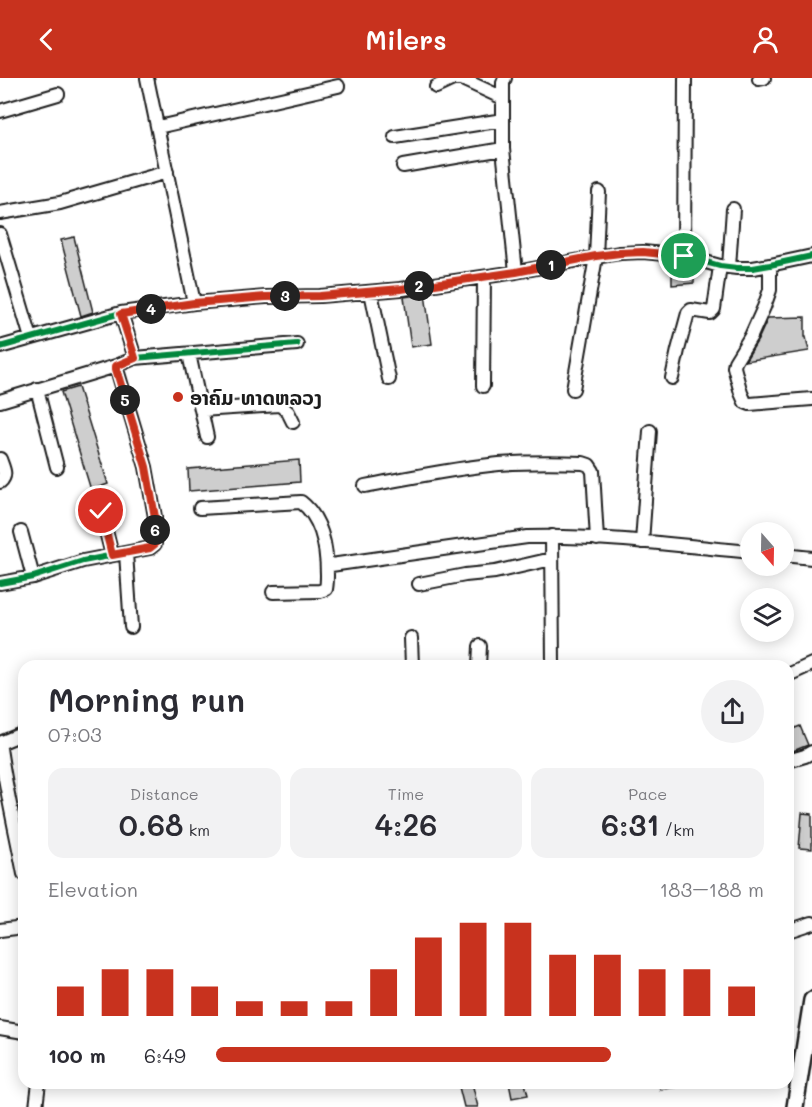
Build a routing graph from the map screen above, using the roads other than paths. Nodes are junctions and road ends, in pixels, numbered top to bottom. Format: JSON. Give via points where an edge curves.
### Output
{"nodes":[{"id":1,"x":147,"y":78,"type":"edge"},
{"id":2,"x":506,"y":78,"type":"edge"},
{"id":3,"x":685,"y":78,"type":"edge"},
{"id":4,"x":338,"y":86,"type":"dead end"},
{"id":5,"x":436,"y":87,"type":"dead end"},
{"id":6,"x":58,"y":94,"type":"dead end"},
{"id":7,"x":503,"y":98,"type":"junction"},
{"id":8,"x":0,"y":111,"type":"edge"},
{"id":9,"x":503,"y":120,"type":"junction"},
{"id":10,"x":158,"y":127,"type":"junction"},
{"id":11,"x":395,"y":137,"type":"dead end"},
{"id":12,"x":503,"y":149,"type":"junction"},
{"id":13,"x":403,"y":166,"type":"dead end"},
{"id":14,"x":167,"y":172,"type":"junction"},
{"id":15,"x":598,"y":192,"type":"dead end"},
{"id":16,"x":733,"y":209,"type":"dead end"},
{"id":17,"x":0,"y":213,"type":"edge"},
{"id":18,"x":1,"y":242,"type":"edge"},
{"id":19,"x":596,"y":256,"type":"junction"},
{"id":20,"x":684,"y":256,"type":"junction"},
{"id":21,"x":812,"y":256,"type":"edge"},
{"id":22,"x":770,"y":265,"type":"junction"},
{"id":23,"x":725,"y":267,"type":"junction"},
{"id":24,"x":516,"y":272,"type":"junction"},
{"id":25,"x":484,"y":278,"type":"junction"},
{"id":26,"x":371,"y":292,"type":"junction"},
{"id":27,"x":194,"y":303,"type":"junction"},
{"id":28,"x":121,"y":314,"type":"junction"},
{"id":29,"x":31,"y":338,"type":"junction"},
{"id":30,"x":297,"y":344,"type":"dead end"},
{"id":31,"x":0,"y":347,"type":"edge"},
{"id":32,"x":189,"y":354,"type":"junction"},
{"id":33,"x":135,"y":358,"type":"junction"},
{"id":34,"x":116,"y":366,"type":"junction"},
{"id":35,"x":672,"y":378,"type":"dead end"},
{"id":36,"x":389,"y":379,"type":"dead end"},
{"id":37,"x":483,"y":386,"type":"dead end"},
{"id":38,"x":38,"y":389,"type":"junction"},
{"id":39,"x":573,"y":389,"type":"dead end"},
{"id":40,"x":812,"y":399,"type":"edge"},
{"id":41,"x":0,"y":401,"type":"edge"},
{"id":42,"x":201,"y":410,"type":"junction"},
{"id":43,"x":293,"y":422,"type":"dead end"},
{"id":44,"x":650,"y":431,"type":"dead end"},
{"id":45,"x":207,"y":437,"type":"dead end"},
{"id":46,"x":0,"y":459,"type":"edge"},
{"id":47,"x":57,"y":467,"type":"dead end"},
{"id":48,"x":0,"y":482,"type":"edge"},
{"id":49,"x":365,"y":486,"type":"dead end"},
{"id":50,"x":200,"y":508,"type":"dead end"},
{"id":51,"x":101,"y":511,"type":"dead end"},
{"id":52,"x":21,"y":532,"type":"dead end"},
{"id":53,"x":552,"y":536,"type":"junction"},
{"id":54,"x":597,"y":539,"type":"junction"},
{"id":55,"x":642,"y":542,"type":"junction"},
{"id":56,"x":740,"y":551,"type":"edge"},
{"id":57,"x":126,"y":553,"type":"junction"},
{"id":58,"x":112,"y":555,"type":"junction"},
{"id":59,"x":794,"y":556,"type":"edge"},
{"id":60,"x":812,"y":558,"type":"edge"},
{"id":61,"x":552,"y":559,"type":"junction"},
{"id":62,"x":328,"y":567,"type":"junction"},
{"id":63,"x":33,"y":577,"type":"junction"},
{"id":64,"x":0,"y":583,"type":"edge"},
{"id":65,"x":419,"y":584,"type":"dead end"},
{"id":66,"x":273,"y":592,"type":"dead end"},
{"id":67,"x":131,"y":627,"type":"dead end"},
{"id":68,"x":411,"y":638,"type":"dead end"},
{"id":69,"x":480,"y":646,"type":"dead end"},
{"id":70,"x":412,"y":660,"type":"edge"},
{"id":71,"x":479,"y":660,"type":"edge"},
{"id":72,"x":553,"y":660,"type":"edge"},
{"id":73,"x":812,"y":664,"type":"edge"},
{"id":74,"x":794,"y":672,"type":"edge"},
{"id":75,"x":18,"y":736,"type":"edge"},
{"id":76,"x":0,"y":743,"type":"edge"},
{"id":77,"x":0,"y":748,"type":"edge"},
{"id":78,"x":812,"y":752,"type":"edge"},
{"id":79,"x":794,"y":759,"type":"edge"},
{"id":80,"x":2,"y":778,"type":"edge"},
{"id":81,"x":18,"y":824,"type":"edge"},
{"id":82,"x":812,"y":923,"type":"edge"},
{"id":83,"x":18,"y":928,"type":"edge"},
{"id":84,"x":0,"y":930,"type":"edge"},
{"id":85,"x":794,"y":930,"type":"edge"},
{"id":86,"x":812,"y":1000,"type":"edge"},
{"id":87,"x":0,"y":1028,"type":"edge"},
{"id":88,"x":18,"y":1031,"type":"edge"},
{"id":89,"x":38,"y":1089,"type":"edge"},
{"id":90,"x":36,"y":1107,"type":"edge"},
{"id":91,"x":795,"y":1107,"type":"edge"}],
"edges":[{"from":1,"to":10,"type":"street"},
{"from":2,"to":7,"type":"street"},
{"from":3,"to":20,"type":"street"},
{"from":4,"to":10,"type":"street"},
{"from":5,"to":7,"type":"street","via":[[462,78]]},
{"from":6,"to":8,"type":"street"},
{"from":7,"to":9,"type":"street"},
{"from":9,"to":11,"type":"street"},
{"from":9,"to":12,"type":"street"},
{"from":10,"to":14,"type":"street"},
{"from":12,"to":13,"type":"street"},
{"from":12,"to":24,"type":"street"},
{"from":14,"to":17,"type":"street","via":[[60,202]]},
{"from":14,"to":27,"type":"street"},
{"from":15,"to":19,"type":"street"},
{"from":16,"to":23,"type":"street"},
{"from":18,"to":29,"type":"street"},
{"from":19,"to":20,"type":"street","via":[[643,252]]},
{"from":19,"to":24,"type":"street"},
{"from":19,"to":39,"type":"street"},
{"from":20,"to":23,"type":"street"},
{"from":21,"to":22,"type":"street"},
{"from":22,"to":23,"type":"street"},
{"from":22,"to":40,"type":"street","via":[[770,290],[734,367],[741,393],[750,404]]},
{"from":23,"to":35,"type":"street","via":[[714,309],[710,313],[688,313]]},
{"from":24,"to":25,"type":"street"},
{"from":25,"to":26,"type":"street"},
{"from":25,"to":37,"type":"street"},
{"from":26,"to":27,"type":"street"},
{"from":26,"to":36,"type":"street"},
{"from":27,"to":28,"type":"street"},
{"from":28,"to":29,"type":"street"},
{"from":28,"to":33,"type":"street"},
{"from":29,"to":31,"type":"street"},
{"from":30,"to":32,"type":"street"},
{"from":32,"to":33,"type":"street"},
{"from":32,"to":42,"type":"street"},
{"from":33,"to":34,"type":"street"},
{"from":34,"to":38,"type":"street"},
{"from":34,"to":57,"type":"street","via":[[146,467],[155,517],[153,547]]},
{"from":38,"to":41,"type":"street"},
{"from":38,"to":47,"type":"street"},
{"from":42,"to":43,"type":"street","via":[[280,405]]},
{"from":42,"to":45,"type":"street"},
{"from":44,"to":55,"type":"street"},
{"from":46,"to":48,"type":"street","via":[[5,473]]},
{"from":49,"to":54,"type":"street","via":[[499,464],[584,463],[593,471]]},
{"from":50,"to":62,"type":"street","via":[[301,502],[322,533]]},
{"from":51,"to":58,"type":"street"},
{"from":52,"to":63,"type":"street"},
{"from":53,"to":54,"type":"street"},
{"from":53,"to":61,"type":"street"},
{"from":53,"to":62,"type":"street"},
{"from":54,"to":55,"type":"street"},
{"from":55,"to":56,"type":"street"},
{"from":57,"to":58,"type":"street"},
{"from":57,"to":67,"type":"street"},
{"from":58,"to":63,"type":"street"},
{"from":59,"to":60,"type":"street"},
{"from":61,"to":65,"type":"street"},
{"from":61,"to":72,"type":"street"},
{"from":62,"to":66,"type":"street","via":[[326,589]]},
{"from":63,"to":64,"type":"street"},
{"from":68,"to":70,"type":"street"},
{"from":69,"to":71,"type":"street"},
{"from":73,"to":74,"type":"street"},
{"from":75,"to":76,"type":"street"},
{"from":77,"to":80,"type":"street"},
{"from":78,"to":79,"type":"street"},
{"from":80,"to":81,"type":"street"},
{"from":82,"to":85,"type":"street"},
{"from":83,"to":84,"type":"street"},
{"from":86,"to":91,"type":"main road"},
{"from":87,"to":88,"type":"street"},
{"from":89,"to":90,"type":"street"}]}
